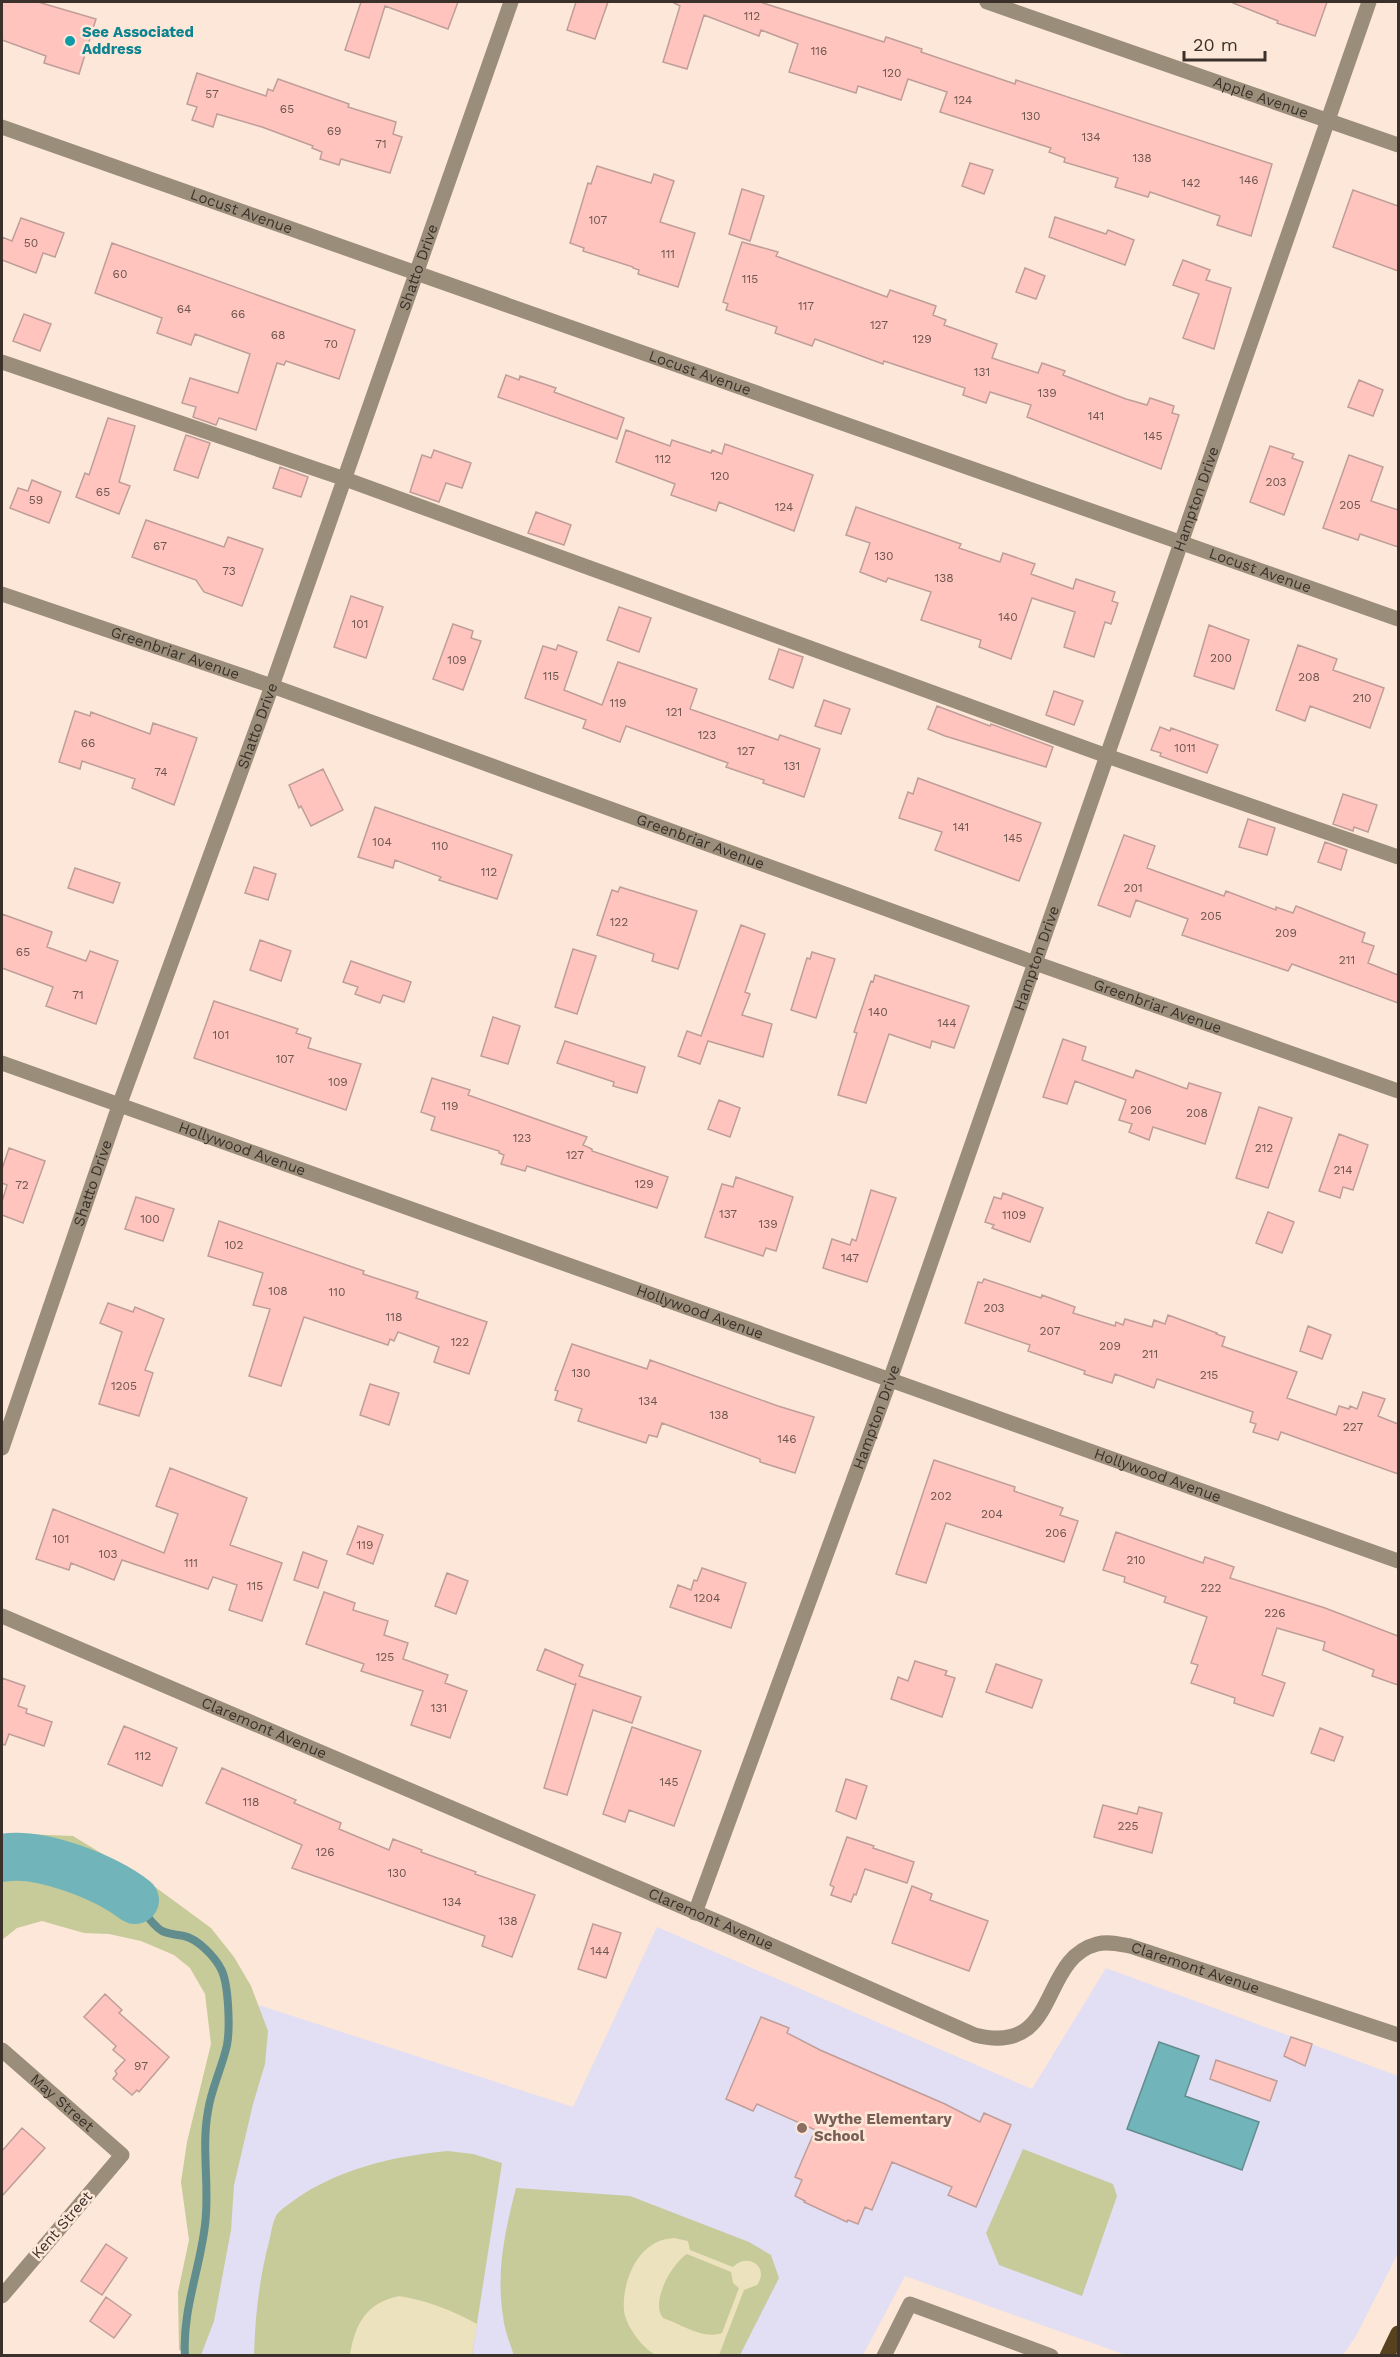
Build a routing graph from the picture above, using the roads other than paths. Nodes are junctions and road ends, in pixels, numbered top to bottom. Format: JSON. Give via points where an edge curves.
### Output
{"nodes":[{"id":1,"x":511,"y":2,"type":"edge"},
{"id":2,"x":987,"y":2,"type":"edge"},
{"id":3,"x":1369,"y":2,"type":"edge"},
{"id":4,"x":1328,"y":119,"type":"junction"},
{"id":5,"x":2,"y":127,"type":"edge"},
{"id":6,"x":1398,"y":145,"type":"edge"},
{"id":7,"x":417,"y":274,"type":"junction"},
{"id":8,"x":2,"y":362,"type":"edge"},
{"id":9,"x":345,"y":479,"type":"junction"},
{"id":10,"x":1181,"y":543,"type":"junction"},
{"id":11,"x":2,"y":594,"type":"edge"},
{"id":12,"x":1398,"y":619,"type":"edge"},
{"id":13,"x":272,"y":686,"type":"junction"},
{"id":14,"x":1107,"y":756,"type":"junction"},
{"id":15,"x":1398,"y":857,"type":"edge"},
{"id":16,"x":1035,"y":963,"type":"junction"},
{"id":17,"x":2,"y":1063,"type":"edge"},
{"id":18,"x":1398,"y":1091,"type":"edge"},
{"id":19,"x":119,"y":1106,"type":"junction"},
{"id":20,"x":890,"y":1380,"type":"junction"},
{"id":21,"x":2,"y":1448,"type":"edge"},
{"id":22,"x":1398,"y":1561,"type":"edge"},
{"id":23,"x":2,"y":1616,"type":"edge"},
{"id":24,"x":695,"y":1913,"type":"junction"},
{"id":25,"x":1398,"y":2035,"type":"edge"},
{"id":26,"x":2,"y":2050,"type":"edge"},
{"id":27,"x":122,"y":2155,"type":"joint"},
{"id":28,"x":2,"y":2296,"type":"edge"},
{"id":29,"x":1398,"y":2333,"type":"edge"},
{"id":30,"x":884,"y":2355,"type":"edge"},
{"id":31,"x":1051,"y":2355,"type":"edge"},
{"id":32,"x":1387,"y":2355,"type":"edge"}],
"edges":[{"from":1,"to":7,"type":"street","name":"Shatto Drive"},
{"from":2,"to":4,"type":"street","name":"Apple Avenue"},
{"from":3,"to":4,"type":"street","name":"Hampton Drive"},
{"from":4,"to":6,"type":"street","name":"Apple Avenue"},
{"from":4,"to":10,"type":"street","name":"Hampton Drive"},
{"from":5,"to":7,"type":"street","name":"Locust Avenue"},
{"from":7,"to":9,"type":"street","name":"Shatto Drive"},
{"from":7,"to":10,"type":"street","name":"Locust Avenue"},
{"from":8,"to":9,"type":"street"},
{"from":9,"to":13,"type":"street","name":"Shatto Drive"},
{"from":9,"to":14,"type":"street"},
{"from":10,"to":12,"type":"street","name":"Locust Avenue"},
{"from":10,"to":14,"type":"street","name":"Hampton Drive"},
{"from":11,"to":13,"type":"street","name":"Greenbriar Avenue"},
{"from":13,"to":16,"type":"street","name":"Greenbriar Avenue"},
{"from":13,"to":19,"type":"street","name":"Shatto Drive"},
{"from":14,"to":15,"type":"street"},
{"from":14,"to":16,"type":"street","name":"Hampton Drive"},
{"from":16,"to":18,"type":"street","name":"Greenbriar Avenue"},
{"from":16,"to":20,"type":"street","name":"Hampton Drive"},
{"from":17,"to":19,"type":"street","name":"Hollywood Avenue"},
{"from":19,"to":20,"type":"street","name":"Hollywood Avenue"},
{"from":19,"to":21,"type":"street","name":"Shatto Drive"},
{"from":20,"to":22,"type":"street","name":"Hollywood Avenue"},
{"from":20,"to":24,"type":"street","name":"Hampton Drive"},
{"from":23,"to":24,"type":"street","name":"Claremont Avenue"},
{"from":24,"to":25,"type":"street","name":"Claremont Avenue","via":[[989,2038],[1016,2035],[1031,2026],[1073,1957],[1099,1944],[1113,1943]]},
{"from":26,"to":27,"type":"street","name":"May Street"},
{"from":27,"to":28,"type":"street","name":"Kent Street"},
{"from":29,"to":32,"type":"main road"},
{"from":30,"to":31,"type":"street","via":[[910,2304]]}]}
